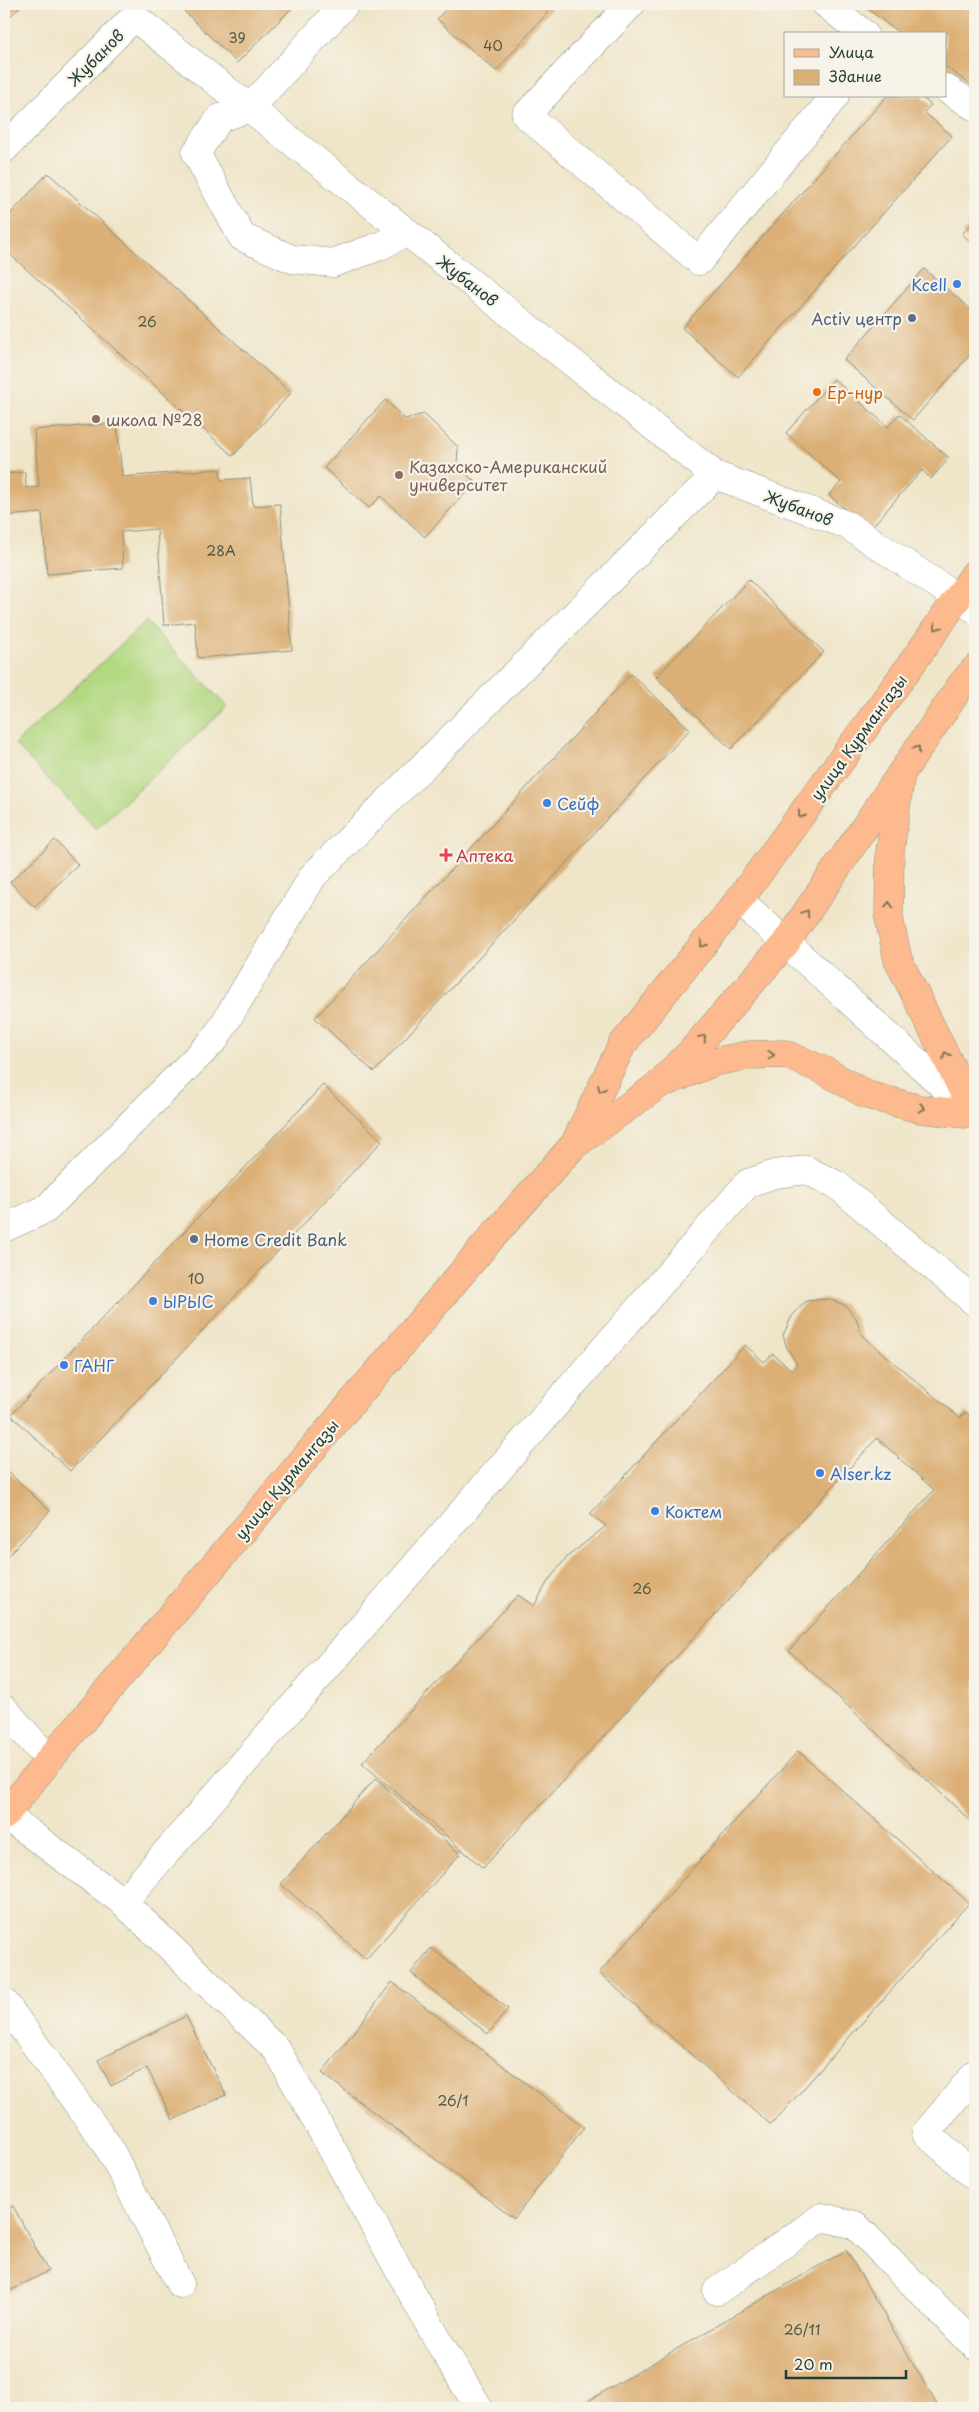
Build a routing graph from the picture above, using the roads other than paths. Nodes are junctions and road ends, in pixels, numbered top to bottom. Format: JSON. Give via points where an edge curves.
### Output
{"nodes":[{"id":1,"x":344,"y":4,"type":"edge"},
{"id":2,"x":631,"y":4,"type":"edge"},
{"id":3,"x":826,"y":4,"type":"edge"},
{"id":4,"x":861,"y":32,"type":"edge"},
{"id":5,"x":946,"y":89,"type":"edge"},
{"id":6,"x":833,"y":98,"type":"edge"},
{"id":7,"x":975,"y":107,"type":"edge"},
{"id":8,"x":250,"y":108,"type":"junction"},
{"id":9,"x":4,"y":149,"type":"edge"},
{"id":10,"x":407,"y":232,"type":"junction"},
{"id":11,"x":715,"y":475,"type":"junction"},
{"id":12,"x":975,"y":572,"type":"edge"},
{"id":13,"x":966,"y":604,"type":"edge"},
{"id":14,"x":975,"y":669,"type":"edge"},
{"id":15,"x":901,"y":773,"type":"junction"},
{"id":16,"x":739,"y":900,"type":"junction"},
{"id":17,"x":785,"y":944,"type":"junction"},
{"id":18,"x":657,"y":1086,"type":"junction"},
{"id":19,"x":975,"y":1115,"type":"edge"},
{"id":20,"x":573,"y":1146,"type":"junction"},
{"id":21,"x":4,"y":1228,"type":"edge"},
{"id":22,"x":975,"y":1302,"type":"edge"},
{"id":23,"x":4,"y":1709,"type":"edge"},
{"id":24,"x":48,"y":1760,"type":"junction"},
{"id":25,"x":4,"y":1815,"type":"edge"},
{"id":26,"x":123,"y":1902,"type":"junction"},
{"id":27,"x":4,"y":2002,"type":"edge"},
{"id":28,"x":975,"y":2074,"type":"edge"},
{"id":29,"x":975,"y":2177,"type":"edge"},
{"id":30,"x":180,"y":2284,"type":"dead end"},
{"id":31,"x":717,"y":2291,"type":"dead end"},
{"id":32,"x":975,"y":2346,"type":"edge"},
{"id":33,"x":479,"y":2408,"type":"edge"}],
"edges":[{"from":1,"to":8,"type":"street"},
{"from":2,"to":6,"type":"street","via":[[526,115],[699,261]]},
{"from":3,"to":4,"type":"street"},
{"from":5,"to":7,"type":"street"},
{"from":8,"to":9,"type":"street","name":"Жубанов","via":[[134,18]]},
{"from":8,"to":10,"type":"street","name":"Жубанов"},
{"from":8,"to":10,"type":"street","via":[[220,118],[196,153],[242,237],[292,259],[333,263]]},
{"from":10,"to":11,"type":"street","name":"Жубанов"},
{"from":11,"to":13,"type":"street","name":"Жубанов","via":[[847,525]]},
{"from":11,"to":21,"type":"street","via":[[313,876],[215,1039],[46,1209]]},
{"from":12,"to":13,"type":"main road","name":"улица Курмангазы"},
{"from":13,"to":16,"type":"main road","name":"улица Курмангазы","one_way":true},
{"from":15,"to":14,"type":"main road","name":"улица Курмангазы","one_way":true},
{"from":17,"to":15,"type":"main road","name":"улица Курмангазы","one_way":true},
{"from":19,"to":15,"type":"main road","one_way":true,"via":[[898,960],[889,918],[890,851]]},
{"from":16,"to":17,"type":"street"},
{"from":16,"to":20,"type":"main road","name":"улица Курмангазы","one_way":true,"via":[[622,1045]]},
{"from":18,"to":17,"type":"main road","name":"улица Курмангазы","one_way":true},
{"from":17,"to":19,"type":"street","via":[[918,1060]]},
{"from":18,"to":19,"type":"main road","one_way":true,"via":[[714,1062],[750,1055],[785,1054],[826,1071],[867,1095],[920,1109]]},
{"from":18,"to":20,"type":"main road","name":"улица Курмангазы"},
{"from":20,"to":24,"type":"main road","name":"улица Курмангазы"},
{"from":22,"to":26,"type":"street","via":[[837,1184],[806,1170],[748,1182]]},
{"from":23,"to":24,"type":"street"},
{"from":24,"to":25,"type":"main road","name":"улица Курмангазы"},
{"from":25,"to":26,"type":"street"},
{"from":26,"to":33,"type":"street","via":[[277,2050]]},
{"from":27,"to":30,"type":"street","via":[[108,2146]]},
{"from":28,"to":29,"type":"street","via":[[926,2133]]},
{"from":31,"to":32,"type":"street","via":[[822,2217],[854,2225]]}]}
